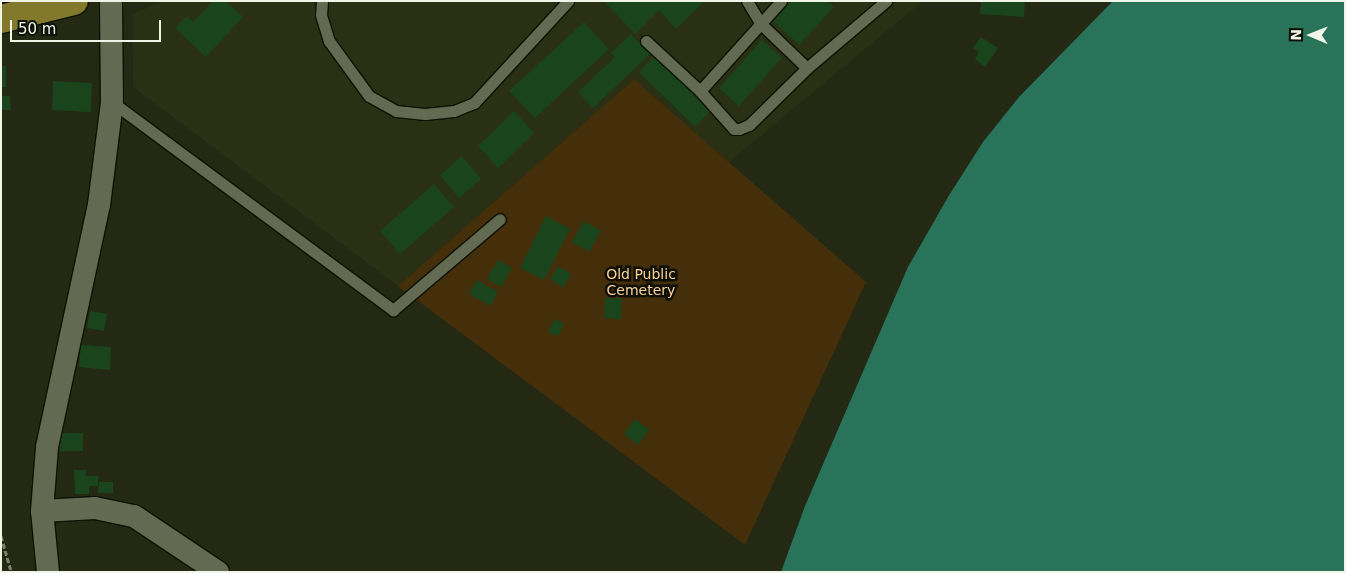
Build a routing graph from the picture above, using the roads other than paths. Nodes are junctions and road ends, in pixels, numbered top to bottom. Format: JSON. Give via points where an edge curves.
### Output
{"nodes":[{"id":1,"x":74,"y":1,"type":"edge"},
{"id":2,"x":111,"y":1,"type":"edge"},
{"id":3,"x":322,"y":1,"type":"edge"},
{"id":4,"x":568,"y":1,"type":"edge"},
{"id":5,"x":747,"y":1,"type":"edge"},
{"id":6,"x":781,"y":1,"type":"edge"},
{"id":7,"x":886,"y":1,"type":"edge"},
{"id":8,"x":1,"y":19,"type":"edge"},
{"id":9,"x":760,"y":23,"type":"junction"},
{"id":10,"x":646,"y":42,"type":"dead end"},
{"id":11,"x":807,"y":68,"type":"junction"},
{"id":12,"x":700,"y":91,"type":"junction"},
{"id":13,"x":112,"y":102,"type":"junction"},
{"id":14,"x":500,"y":220,"type":"dead end"},
{"id":15,"x":42,"y":511,"type":"junction"},
{"id":16,"x":48,"y":572,"type":"edge"},
{"id":17,"x":218,"y":572,"type":"edge"}],
"edges":[{"from":1,"to":8,"type":"main road"},
{"from":2,"to":13,"type":"street"},
{"from":3,"to":4,"type":"lane","via":[[321,15],[329,41],[369,96],[396,111],[425,114],[454,111],[474,103]]},
{"from":5,"to":9,"type":"lane"},
{"from":6,"to":9,"type":"lane"},
{"from":7,"to":11,"type":"lane"},
{"from":9,"to":11,"type":"lane"},
{"from":9,"to":12,"type":"lane"},
{"from":10,"to":12,"type":"lane"},
{"from":11,"to":12,"type":"lane","via":[[749,124],[739,129],[734,129]]},
{"from":13,"to":14,"type":"lane","via":[[393,310]]},
{"from":13,"to":15,"type":"street","via":[[99,205],[47,447]]},
{"from":15,"to":16,"type":"street"},
{"from":15,"to":17,"type":"street","via":[[95,508],[134,516]]}]}
